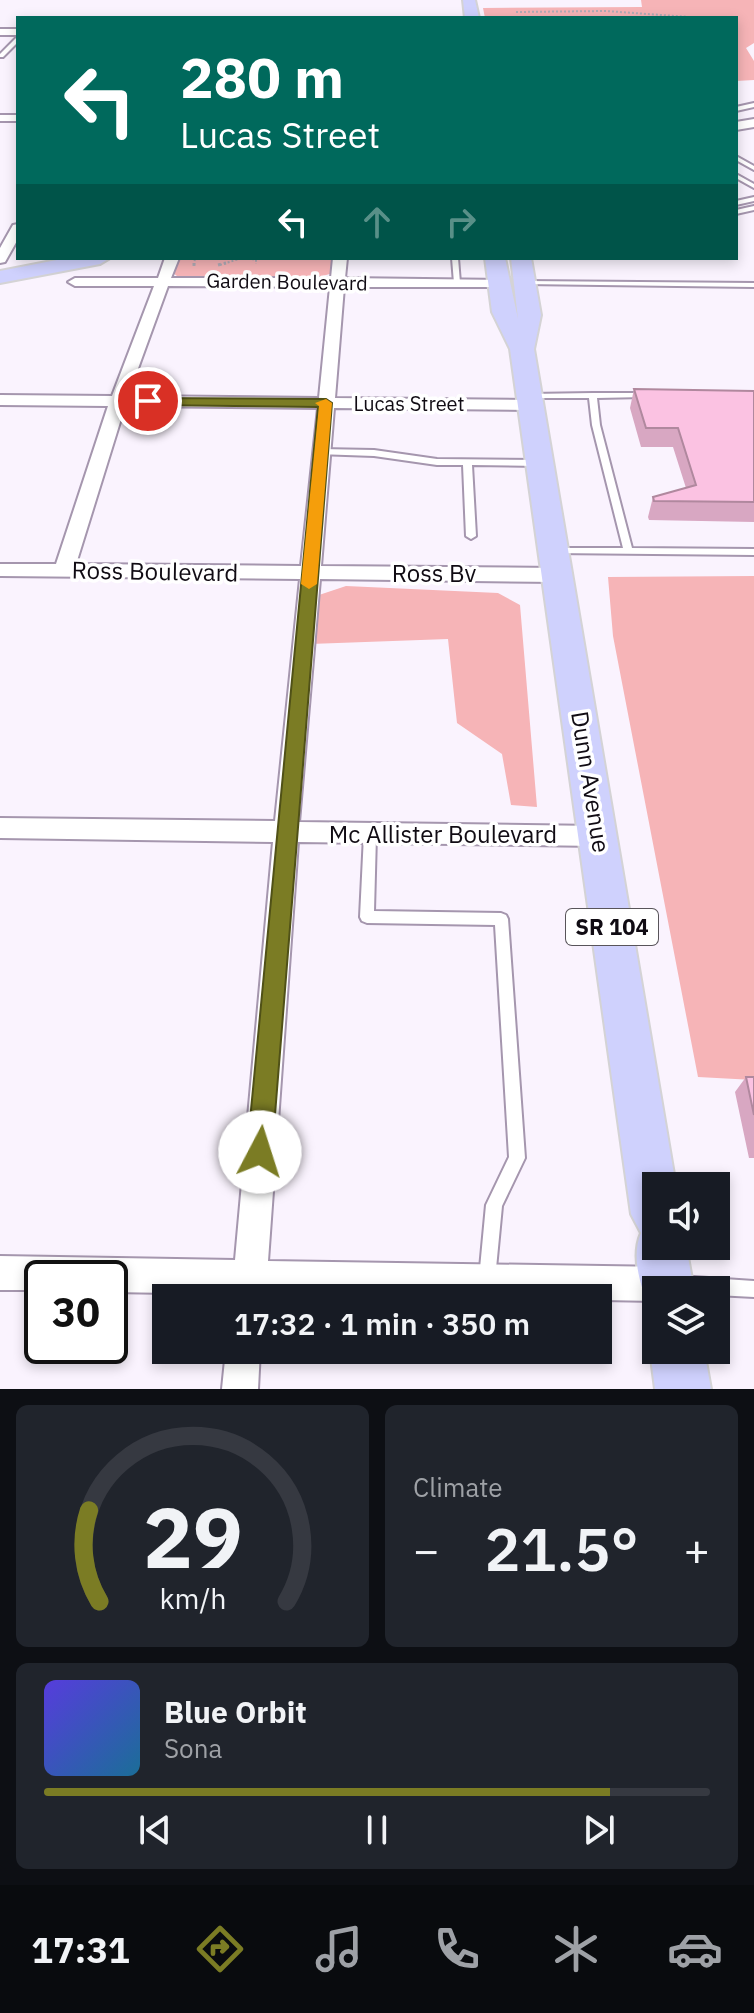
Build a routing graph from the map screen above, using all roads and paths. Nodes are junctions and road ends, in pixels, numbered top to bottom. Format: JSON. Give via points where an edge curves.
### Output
{"nodes":[{"id":1,"x":516,"y":12,"type":"dead end"},
{"id":2,"x":531,"y":12,"type":"junction"},
{"id":3,"x":532,"y":16,"type":"edge"},
{"id":4,"x":665,"y":16,"type":"edge"},
{"id":5,"x":16,"y":41,"type":"edge"},
{"id":6,"x":1,"y":56,"type":"edge"},
{"id":7,"x":738,"y":103,"type":"edge"},
{"id":8,"x":754,"y":105,"type":"edge"},
{"id":9,"x":746,"y":107,"type":"junction"},
{"id":10,"x":738,"y":109,"type":"edge"},
{"id":11,"x":16,"y":232,"type":"edge"},
{"id":12,"x":89,"y":260,"type":"edge"},
{"id":13,"x":171,"y":260,"type":"edge"},
{"id":14,"x":194,"y":260,"type":"edge"},
{"id":15,"x":241,"y":260,"type":"edge"},
{"id":16,"x":256,"y":260,"type":"edge"},
{"id":17,"x":340,"y":260,"type":"edge"},
{"id":18,"x":455,"y":260,"type":"edge"},
{"id":19,"x":495,"y":260,"type":"edge"},
{"id":20,"x":521,"y":260,"type":"edge"},
{"id":21,"x":0,"y":262,"type":"edge"},
{"id":22,"x":256,"y":264,"type":"dead end"},
{"id":23,"x":196,"y":267,"type":"dead end"},
{"id":24,"x":208,"y":267,"type":"dead end"},
{"id":25,"x":0,"y":277,"type":"edge"},
{"id":26,"x":163,"y":281,"type":"junction"},
{"id":27,"x":75,"y":282,"type":"dead end"},
{"id":28,"x":338,"y":282,"type":"junction"},
{"id":29,"x":457,"y":283,"type":"junction"},
{"id":30,"x":499,"y":283,"type":"junction"},
{"id":31,"x":525,"y":283,"type":"junction"},
{"id":32,"x":754,"y":285,"type":"edge"},
{"id":33,"x":522,"y":349,"type":"junction"},
{"id":34,"x":593,"y":395,"type":"junction"},
{"id":35,"x":661,"y":396,"type":"edge"},
{"id":36,"x":0,"y":400,"type":"edge"},
{"id":37,"x":530,"y":400,"type":"junction"},
{"id":38,"x":118,"y":401,"type":"junction"},
{"id":39,"x":326,"y":403,"type":"junction"},
{"id":40,"x":320,"y":452,"type":"junction"},
{"id":41,"x":467,"y":462,"type":"junction"},
{"id":42,"x":541,"y":463,"type":"junction"},
{"id":43,"x":471,"y":536,"type":"dead end"},
{"id":44,"x":628,"y":551,"type":"junction"},
{"id":45,"x":754,"y":552,"type":"edge"},
{"id":46,"x":556,"y":563,"type":"junction"},
{"id":47,"x":0,"y":570,"type":"edge"},
{"id":48,"x":64,"y":571,"type":"junction"},
{"id":49,"x":310,"y":573,"type":"junction"},
{"id":50,"x":0,"y":828,"type":"edge"},
{"id":51,"x":286,"y":833,"type":"junction"},
{"id":52,"x":370,"y":835,"type":"junction"},
{"id":53,"x":598,"y":836,"type":"junction"},
{"id":54,"x":650,"y":1172,"type":"edge"},
{"id":55,"x":0,"y":1273,"type":"edge"},
{"id":56,"x":665,"y":1273,"type":"edge"},
{"id":57,"x":487,"y":1283,"type":"junction"},
{"id":58,"x":170,"y":1284,"type":"edge"},
{"id":59,"x":248,"y":1284,"type":"edge"},
{"id":60,"x":447,"y":1284,"type":"edge"},
{"id":61,"x":754,"y":1289,"type":"edge"},
{"id":62,"x":242,"y":1364,"type":"edge"},
{"id":63,"x":679,"y":1364,"type":"edge"},
{"id":64,"x":240,"y":1389,"type":"edge"},
{"id":65,"x":683,"y":1389,"type":"edge"}],
"edges":[{"from":1,"to":2,"type":"path"},
{"from":2,"to":3,"type":"path"},
{"from":2,"to":4,"type":"path"},
{"from":5,"to":6,"type":"lane"},
{"from":7,"to":9,"type":"lane"},
{"from":8,"to":9,"type":"lane"},
{"from":9,"to":10,"type":"lane"},
{"from":11,"to":21,"type":"street"},
{"from":12,"to":25,"type":"main road"},
{"from":13,"to":26,"type":"street"},
{"from":14,"to":23,"type":"path"},
{"from":15,"to":24,"type":"path"},
{"from":16,"to":22,"type":"path"},
{"from":17,"to":28,"type":"street"},
{"from":18,"to":29,"type":"lane"},
{"from":19,"to":30,"type":"main road","name":"Dunn Avenue","number":"SR 104"},
{"from":20,"to":31,"type":"main road","name":"Dunn Avenue","number":"SR 104"},
{"from":26,"to":27,"type":"street","name":"Garden Boulevard"},
{"from":26,"to":28,"type":"street","name":"Garden Boulevard"},
{"from":26,"to":38,"type":"street"},
{"from":28,"to":29,"type":"street","name":"Garden Boulevard"},
{"from":28,"to":39,"type":"street"},
{"from":29,"to":30,"type":"street","name":"Garden Boulevard"},
{"from":30,"to":33,"type":"main road","name":"Dunn Avenue","number":"SR 104","via":[[503,312]]},
{"from":31,"to":32,"type":"lane"},
{"from":31,"to":33,"type":"main road","name":"Dunn Avenue","number":"SR 104","via":[[530,315]]},
{"from":33,"to":37,"type":"main road","name":"Dunn Avenue","number":"SR 104"},
{"from":34,"to":35,"type":"lane"},
{"from":34,"to":37,"type":"lane"},
{"from":34,"to":44,"type":"lane"},
{"from":36,"to":38,"type":"street","name":"Lucas Street"},
{"from":37,"to":39,"type":"street","name":"Lucas Street"},
{"from":37,"to":42,"type":"main road","name":"Dunn Avenue","number":"SR 104"},
{"from":38,"to":39,"type":"street","name":"Lucas Street"},
{"from":38,"to":48,"type":"street"},
{"from":39,"to":40,"type":"street"},
{"from":40,"to":41,"type":"lane"},
{"from":40,"to":49,"type":"street"},
{"from":41,"to":42,"type":"lane"},
{"from":41,"to":43,"type":"lane"},
{"from":42,"to":46,"type":"main road","name":"Dunn Avenue","number":"SR 104"},
{"from":44,"to":45,"type":"lane"},
{"from":44,"to":46,"type":"lane"},
{"from":46,"to":49,"type":"street","name":"Ross Bv"},
{"from":46,"to":53,"type":"main road","name":"Dunn Avenue","number":"SR 104"},
{"from":47,"to":48,"type":"street","name":"Ross Boulevard"},
{"from":48,"to":49,"type":"street","name":"Ross Boulevard"},
{"from":49,"to":51,"type":"street"},
{"from":50,"to":51,"type":"street","name":"Mc Allister Boulevard"},
{"from":51,"to":52,"type":"street","name":"Mc Allister Boulevard"},
{"from":51,"to":59,"type":"street"},
{"from":52,"to":53,"type":"street","name":"Mc Allister Boulevard"},
{"from":52,"to":57,"type":"lane","via":[[367,917],[501,919],[517,1158],[494,1205]]},
{"from":53,"to":54,"type":"main road","name":"Dunn Avenue","number":"SR 104"},
{"from":55,"to":58,"type":"street"},
{"from":56,"to":57,"type":"street"},
{"from":56,"to":61,"type":"lane"},
{"from":57,"to":60,"type":"street"},
{"from":62,"to":64,"type":"street"},
{"from":63,"to":65,"type":"main road"}]}
